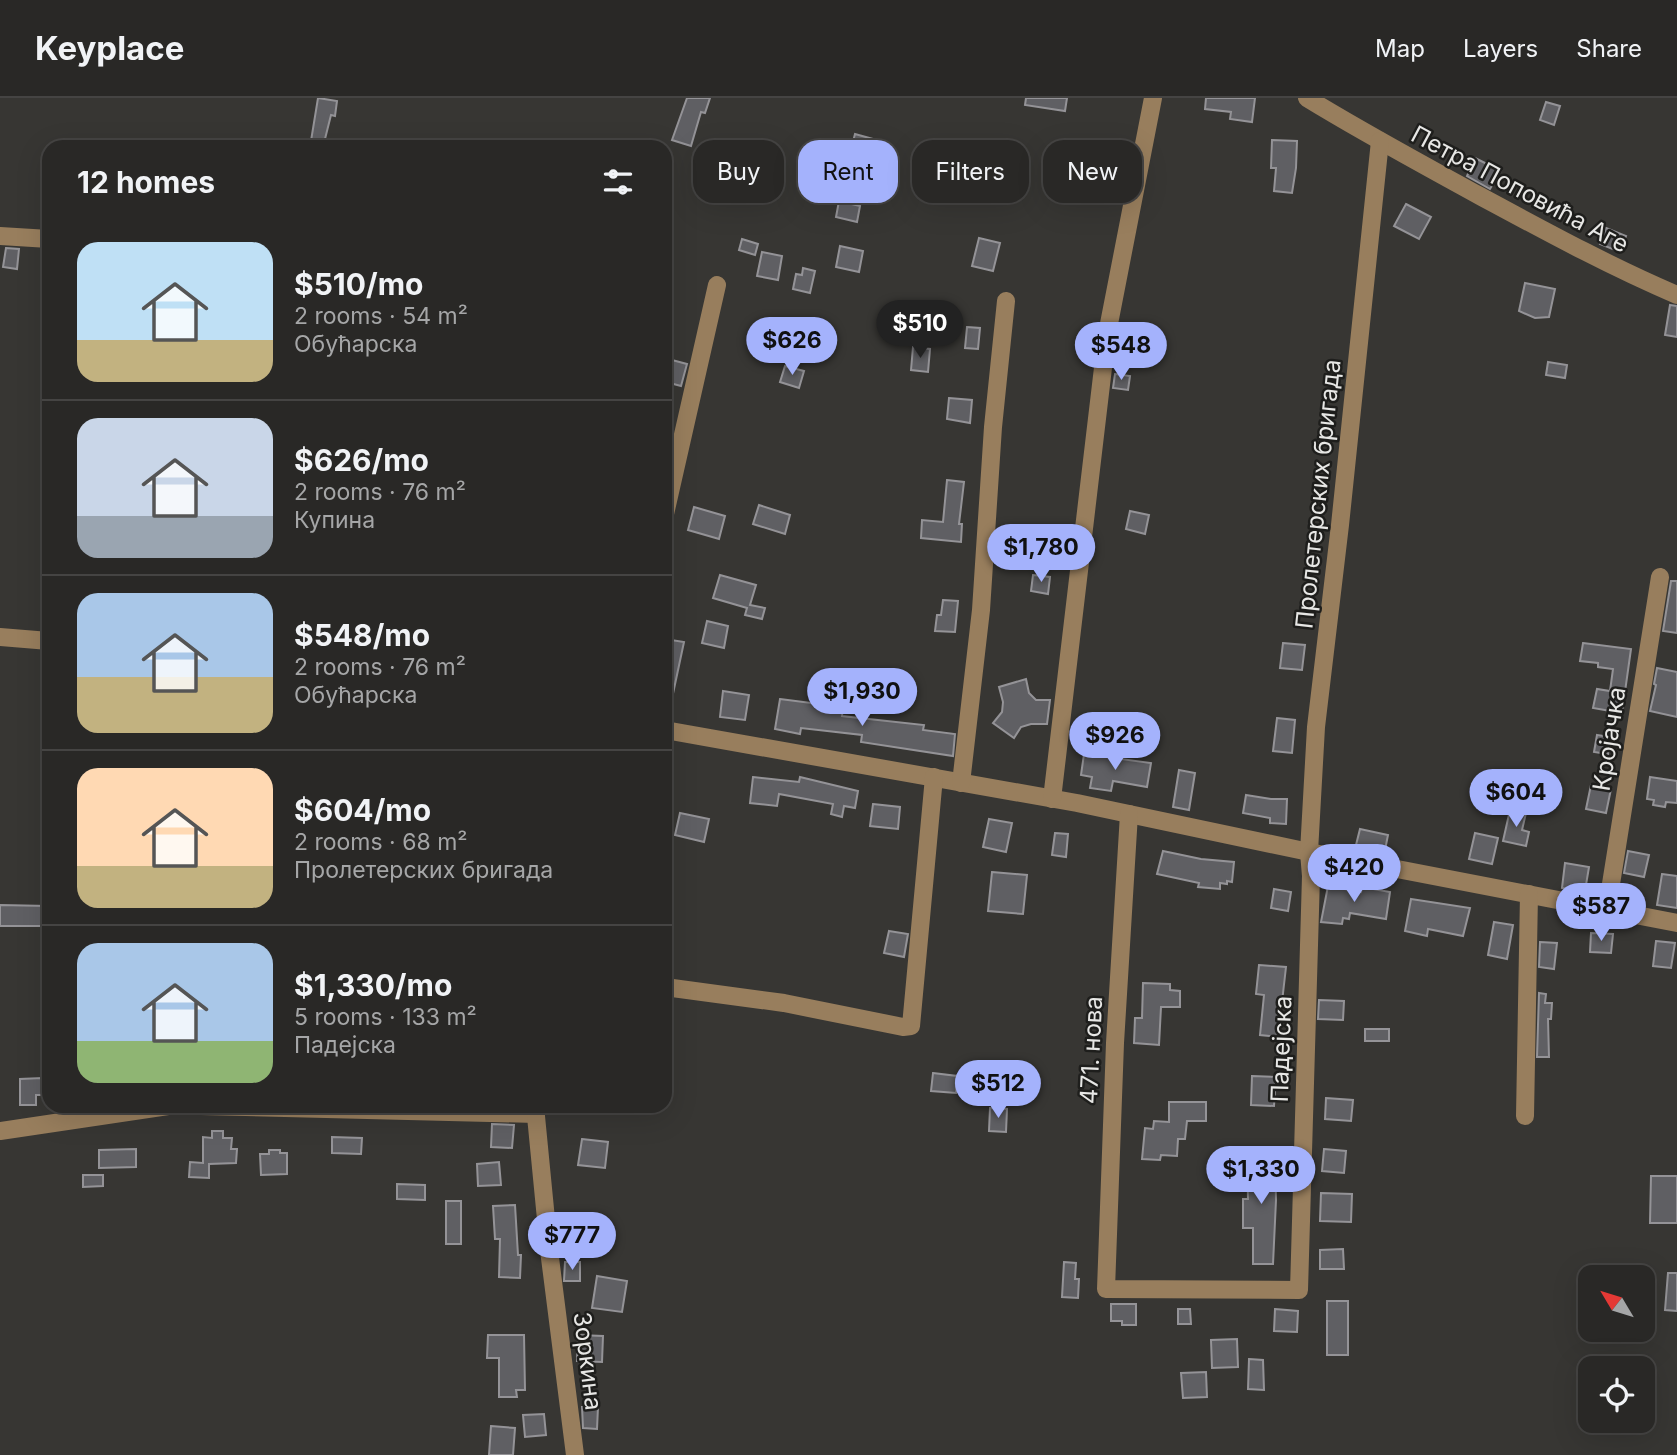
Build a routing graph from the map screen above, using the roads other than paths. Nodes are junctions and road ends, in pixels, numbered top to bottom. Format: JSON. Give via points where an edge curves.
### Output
{"nodes":[{"id":1,"x":1153,"y":98,"type":"edge"},
{"id":2,"x":1312,"y":99,"type":"edge"},
{"id":3,"x":1380,"y":141,"type":"junction"},
{"id":4,"x":0,"y":236,"type":"edge"},
{"id":5,"x":42,"y":238,"type":"edge"},
{"id":6,"x":717,"y":285,"type":"dead end"},
{"id":7,"x":1677,"y":295,"type":"edge"},
{"id":8,"x":1006,"y":301,"type":"dead end"},
{"id":9,"x":672,"y":483,"type":"edge"},
{"id":10,"x":1660,"y":577,"type":"dead end"},
{"id":11,"x":0,"y":637,"type":"edge"},
{"id":12,"x":42,"y":640,"type":"edge"},
{"id":13,"x":672,"y":731,"type":"edge"},
{"id":14,"x":934,"y":778,"type":"junction"},
{"id":15,"x":961,"y":783,"type":"junction"},
{"id":16,"x":1052,"y":799,"type":"junction"},
{"id":17,"x":1129,"y":814,"type":"junction"},
{"id":18,"x":1309,"y":852,"type":"junction"},
{"id":19,"x":1529,"y":894,"type":"junction"},
{"id":20,"x":1607,"y":909,"type":"junction"},
{"id":21,"x":1677,"y":923,"type":"edge"},
{"id":22,"x":672,"y":989,"type":"edge"},
{"id":23,"x":121,"y":1113,"type":"edge"},
{"id":24,"x":536,"y":1113,"type":"edge"},
{"id":25,"x":1525,"y":1116,"type":"dead end"},
{"id":26,"x":0,"y":1131,"type":"edge"},
{"id":27,"x":1300,"y":1290,"type":"joint"},
{"id":28,"x":575,"y":1455,"type":"edge"}],
"edges":[{"from":1,"to":16,"type":"street","via":[[1107,334]]},
{"from":2,"to":3,"type":"street","name":"Петра Поповића Аге"},
{"from":3,"to":7,"type":"street","name":"Петра Поповића Аге","via":[[1556,238]]},
{"from":3,"to":18,"type":"street","name":"Пролетерских бригада","via":[[1316,726]]},
{"from":4,"to":5,"type":"street"},
{"from":6,"to":9,"type":"street"},
{"from":8,"to":15,"type":"street","via":[[981,610]]},
{"from":10,"to":20,"type":"street","name":"Кројачка"},
{"from":11,"to":12,"type":"street"},
{"from":13,"to":14,"type":"street"},
{"from":14,"to":15,"type":"street"},
{"from":14,"to":22,"type":"street","via":[[911,1026]]},
{"from":15,"to":16,"type":"street"},
{"from":16,"to":17,"type":"street"},
{"from":17,"to":18,"type":"street"},
{"from":17,"to":27,"type":"street","name":"471. нова","via":[[1106,1289]]},
{"from":18,"to":19,"type":"street"},
{"from":18,"to":27,"type":"street","name":"Падејска"},
{"from":19,"to":20,"type":"street"},
{"from":19,"to":25,"type":"street"},
{"from":20,"to":21,"type":"street"},
{"from":23,"to":26,"type":"street"},
{"from":24,"to":28,"type":"street","name":"Зоркина"}]}
